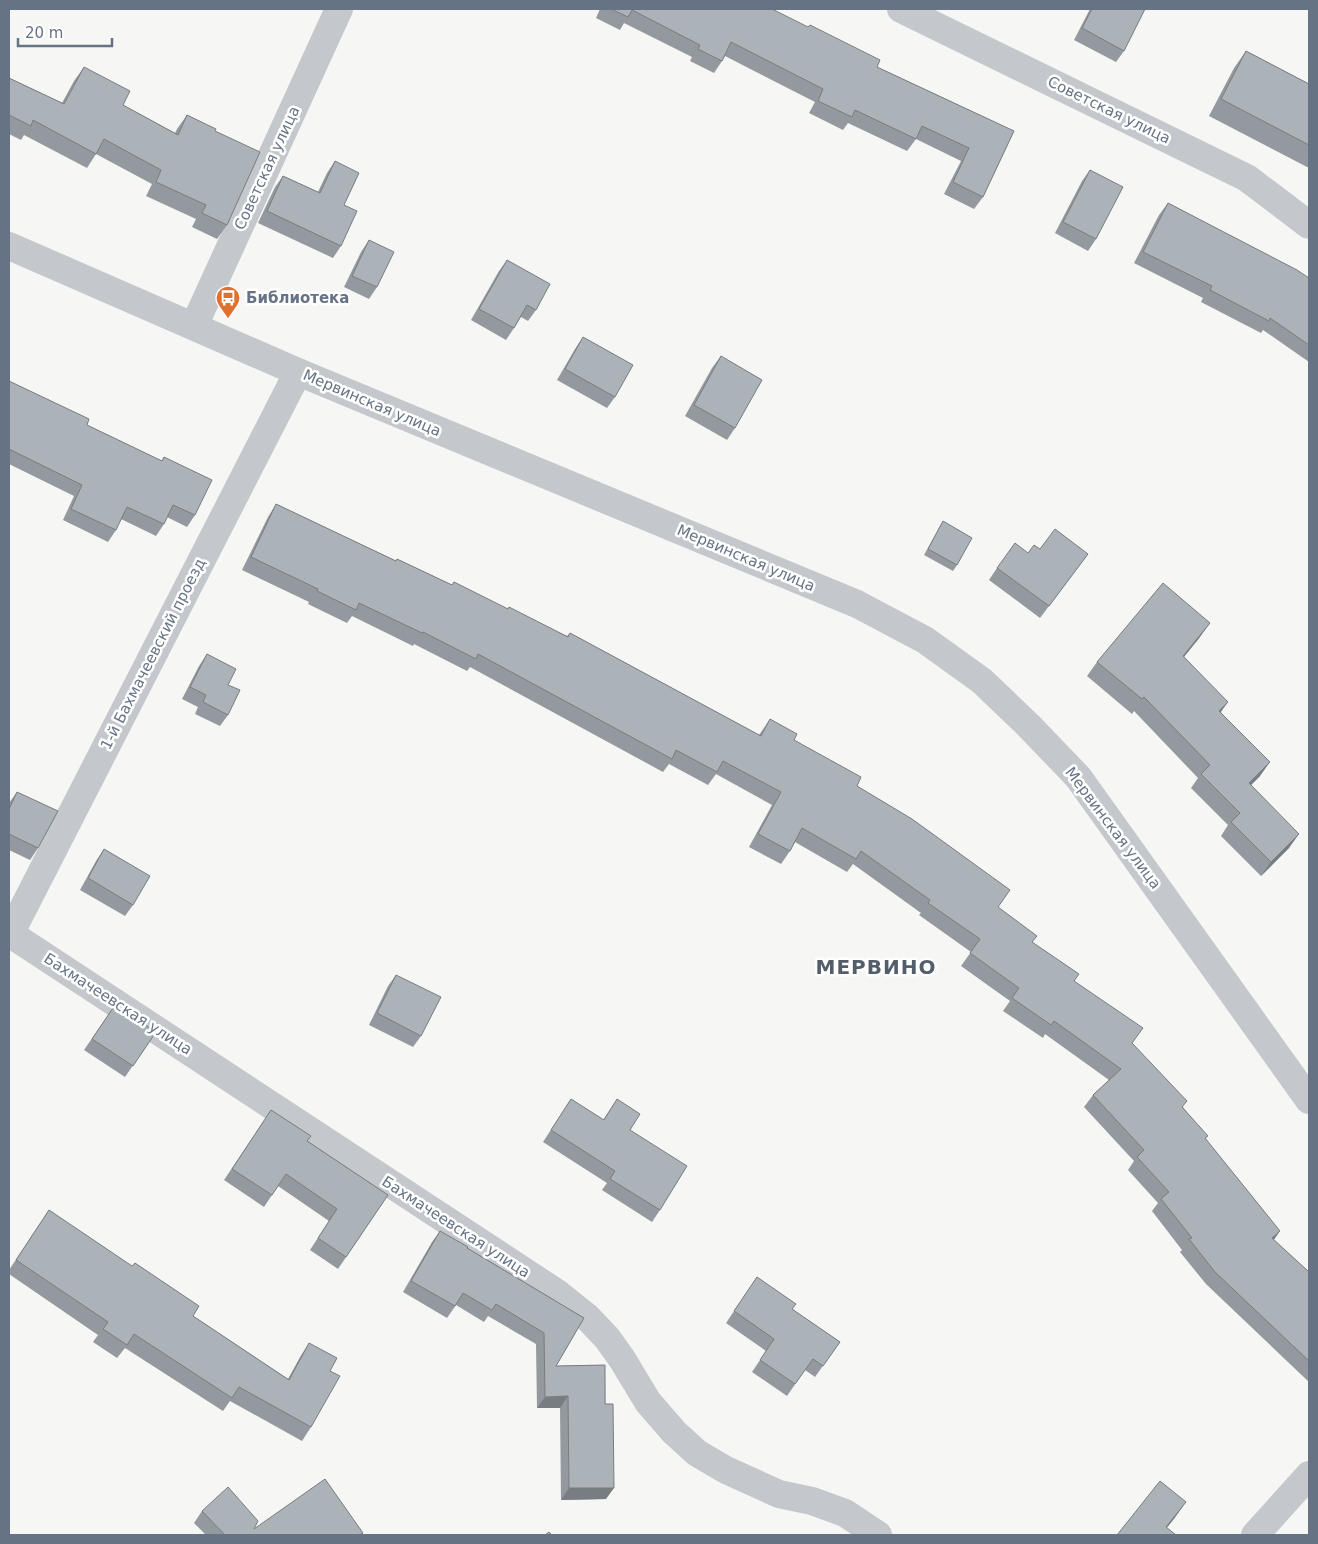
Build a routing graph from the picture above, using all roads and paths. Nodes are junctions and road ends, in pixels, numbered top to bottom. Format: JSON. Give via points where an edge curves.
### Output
{"nodes":[{"id":1,"x":339,"y":9,"type":"edge"},
{"id":2,"x":901,"y":9,"type":"edge"},
{"id":3,"x":1309,"y":225,"type":"edge"},
{"id":4,"x":9,"y":246,"type":"edge"},
{"id":5,"x":194,"y":326,"type":"junction"},
{"id":6,"x":298,"y":372,"type":"junction"},
{"id":7,"x":9,"y":934,"type":"edge"},
{"id":8,"x":1309,"y":1100,"type":"edge"},
{"id":9,"x":1309,"y":1475,"type":"edge"},
{"id":10,"x":878,"y":1535,"type":"edge"},
{"id":11,"x":1255,"y":1535,"type":"edge"}],
"edges":[{"from":1,"to":5,"type":"street","name":"Советская улица"},
{"from":2,"to":3,"type":"street","name":"Советская улица","via":[[1248,178]]},
{"from":4,"to":5,"type":"street","name":"Мервинская улица"},
{"from":5,"to":6,"type":"street","name":"Мервинская улица"},
{"from":6,"to":7,"type":"street","name":"1-й Бахмачеевский проезд"},
{"from":6,"to":8,"type":"street","name":"Мервинская улица","via":[[857,604],[925,640],[982,681],[1078,777]]},
{"from":7,"to":10,"type":"street","name":"Бахмачеевская улица","via":[[557,1293],[607,1338],[648,1402],[696,1453],[779,1494],[812,1501],[844,1513]]},
{"from":9,"to":11,"type":"street"}]}
